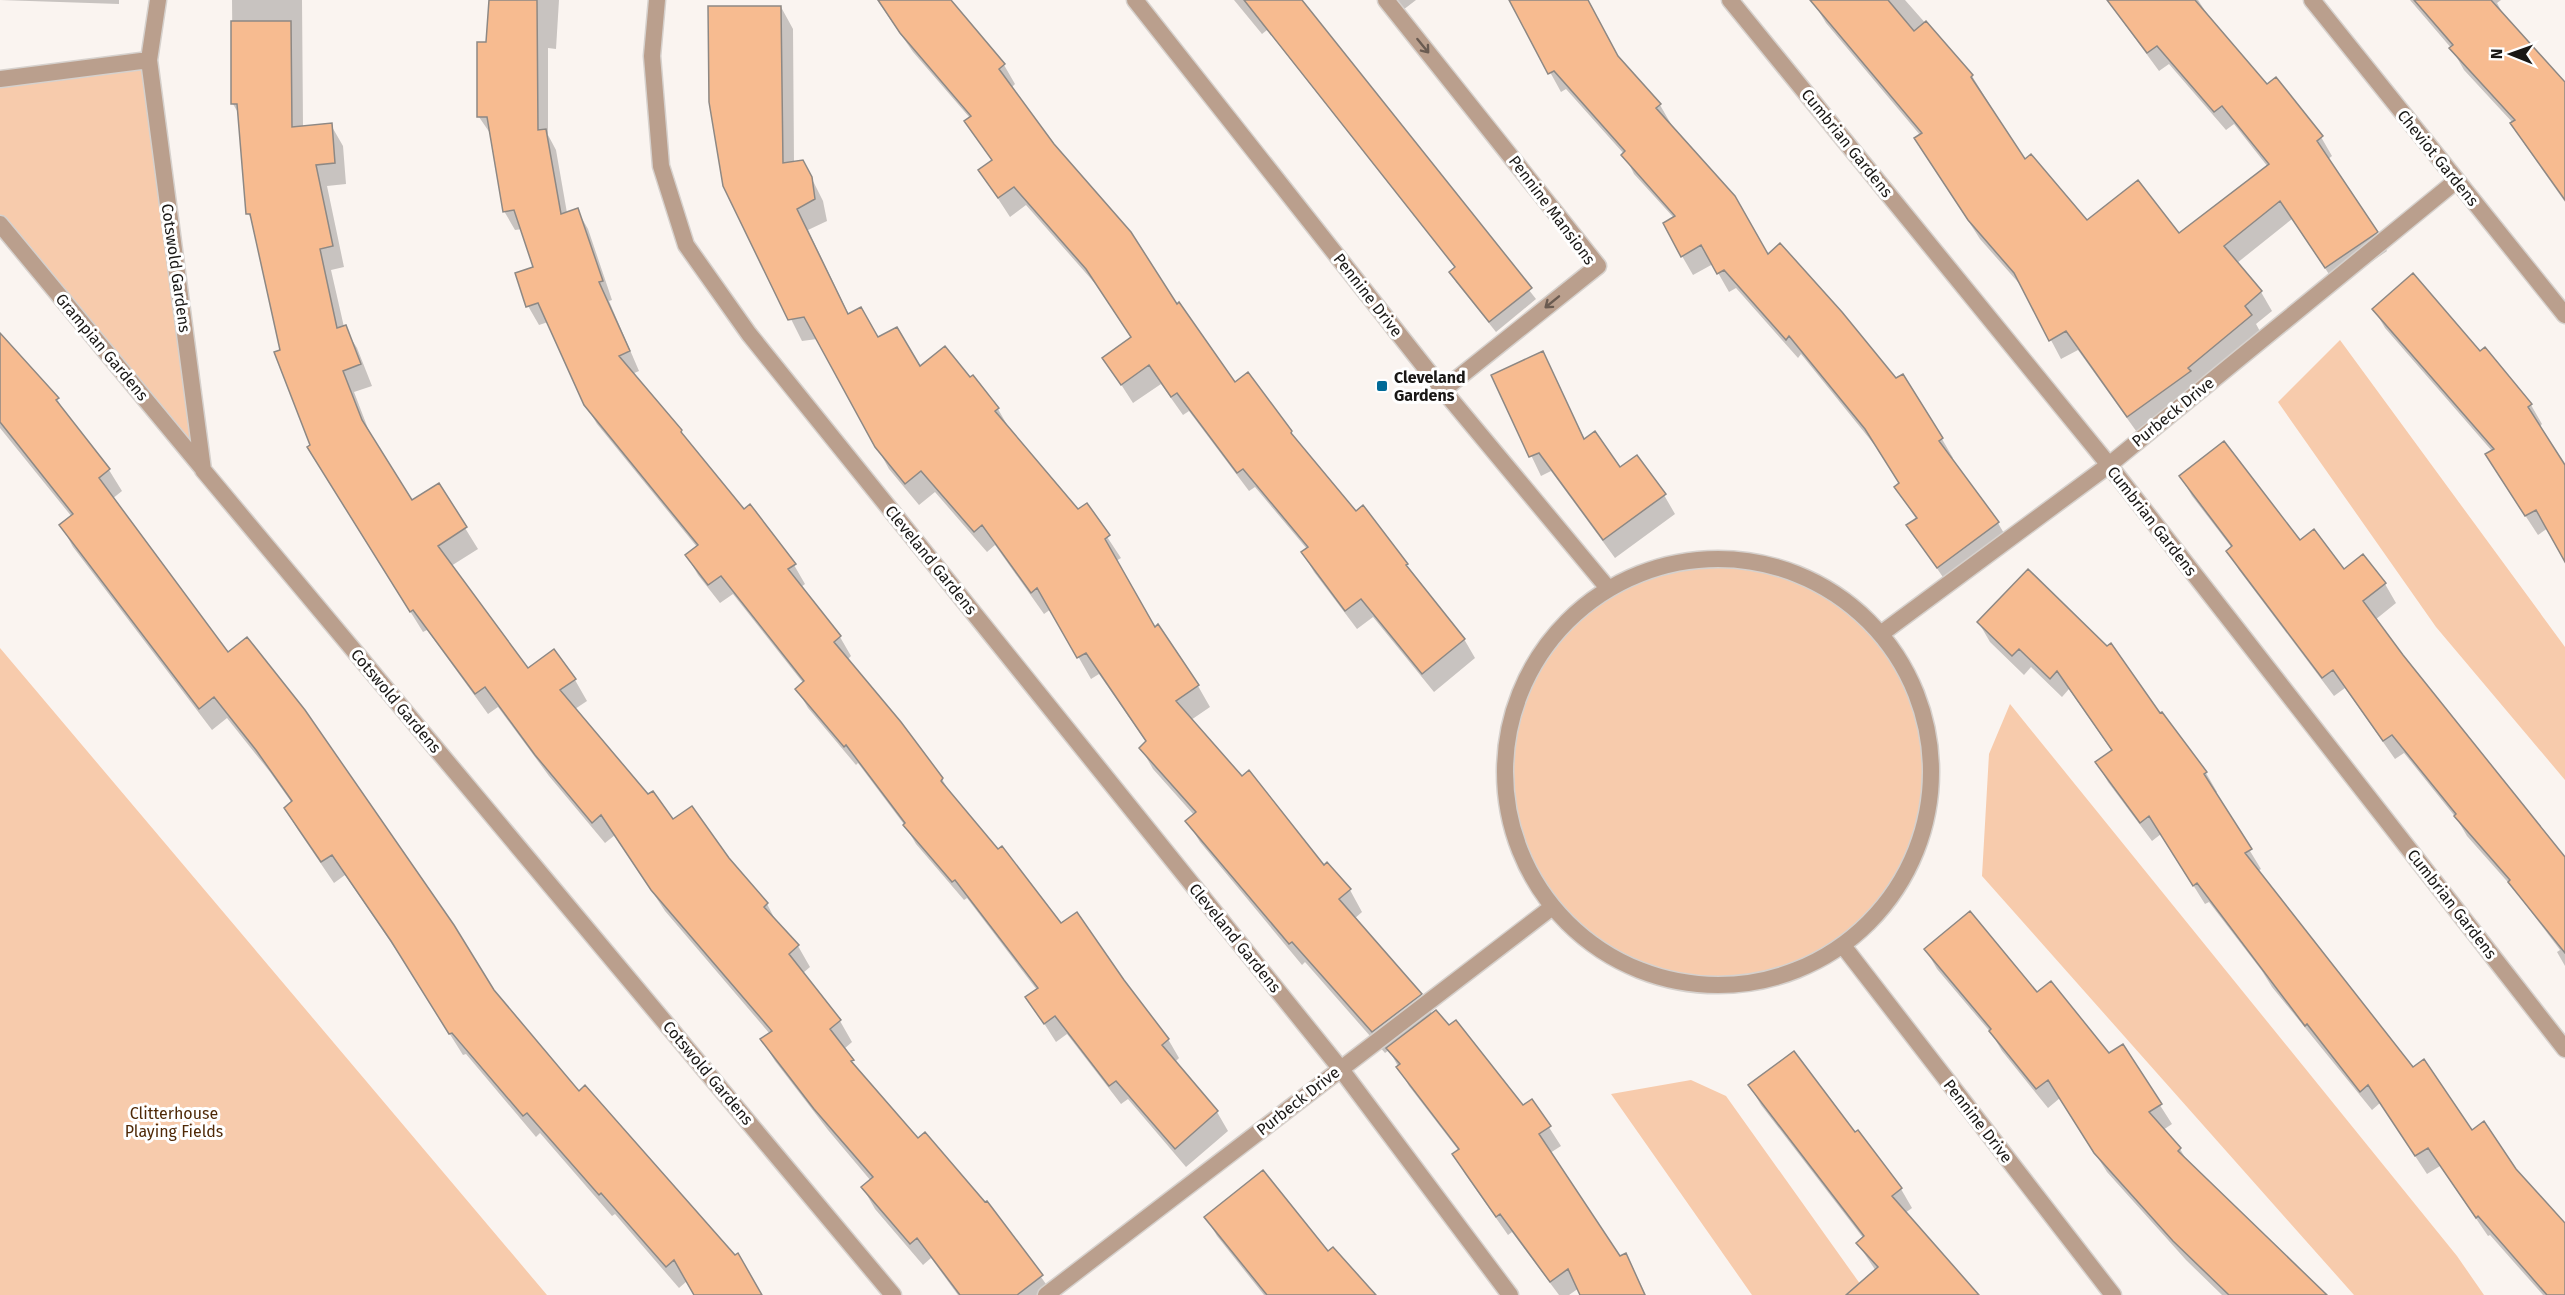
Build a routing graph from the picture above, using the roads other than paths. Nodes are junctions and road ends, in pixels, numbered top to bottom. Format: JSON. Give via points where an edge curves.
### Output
{"nodes":[{"id":1,"x":158,"y":0,"type":"edge"},
{"id":2,"x":657,"y":0,"type":"edge"},
{"id":3,"x":1135,"y":0,"type":"edge"},
{"id":4,"x":1386,"y":0,"type":"edge"},
{"id":5,"x":1730,"y":0,"type":"edge"},
{"id":6,"x":2312,"y":0,"type":"edge"},
{"id":7,"x":149,"y":60,"type":"junction"},
{"id":8,"x":0,"y":79,"type":"edge"},
{"id":9,"x":2456,"y":181,"type":"junction"},
{"id":10,"x":0,"y":224,"type":"edge"},
{"id":11,"x":2565,"y":315,"type":"edge"},
{"id":12,"x":1443,"y":390,"type":"junction"},
{"id":13,"x":2109,"y":465,"type":"junction"},
{"id":14,"x":203,"y":470,"type":"junction"},
{"id":15,"x":1607,"y":587,"type":"junction"},
{"id":16,"x":1882,"y":633,"type":"junction"},
{"id":17,"x":1551,"y":908,"type":"junction"},
{"id":18,"x":1844,"y":947,"type":"junction"},
{"id":19,"x":2565,"y":1049,"type":"edge"},
{"id":20,"x":1340,"y":1068,"type":"junction"},
{"id":21,"x":892,"y":1294,"type":"edge"},
{"id":22,"x":1046,"y":1295,"type":"edge"},
{"id":23,"x":1510,"y":1295,"type":"edge"},
{"id":24,"x":2113,"y":1295,"type":"edge"}],
"edges":[{"from":1,"to":7,"type":"street","name":"Cotswold Gardens"},
{"from":2,"to":20,"type":"street","name":"Cleveland Gardens","via":[[652,56],[661,166],[686,245],[749,334]]},
{"from":3,"to":12,"type":"street","name":"Pennine Drive"},
{"from":4,"to":12,"type":"street","name":"Pennine Mansions","one_way":true,"via":[[1598,266]]},
{"from":5,"to":13,"type":"street","name":"Cumbrian Gardens"},
{"from":6,"to":9,"type":"street","name":"Cheviot Gardens"},
{"from":7,"to":8,"type":"street"},
{"from":7,"to":14,"type":"street","name":"Cotswold Gardens"},
{"from":9,"to":11,"type":"street","name":"Cheviot Gardens"},
{"from":9,"to":13,"type":"street","name":"Purbeck Drive"},
{"from":10,"to":14,"type":"street","name":"Grampian Gardens"},
{"from":12,"to":15,"type":"street","name":"Pennine Drive"},
{"from":13,"to":16,"type":"street","name":"Purbeck Drive"},
{"from":13,"to":19,"type":"street","name":"Cumbrian Gardens"},
{"from":14,"to":21,"type":"street","name":"Cotswold Gardens"},
{"from":15,"to":16,"type":"street","via":[[1671,561],[1759,560],[1828,587]]},
{"from":15,"to":17,"type":"street","via":[[1556,630],[1524,679],[1502,766],[1516,845]]},
{"from":16,"to":18,"type":"street","via":[[1907,670],[1930,741],[1930,805],[1906,876]]},
{"from":17,"to":18,"type":"street","via":[[1629,968],[1697,987],[1774,980]]},
{"from":17,"to":20,"type":"street","name":"Purbeck Drive"},
{"from":18,"to":24,"type":"street","name":"Pennine Drive"},
{"from":20,"to":22,"type":"street","name":"Purbeck Drive"},
{"from":20,"to":23,"type":"street","name":"Cleveland Gardens"}]}
